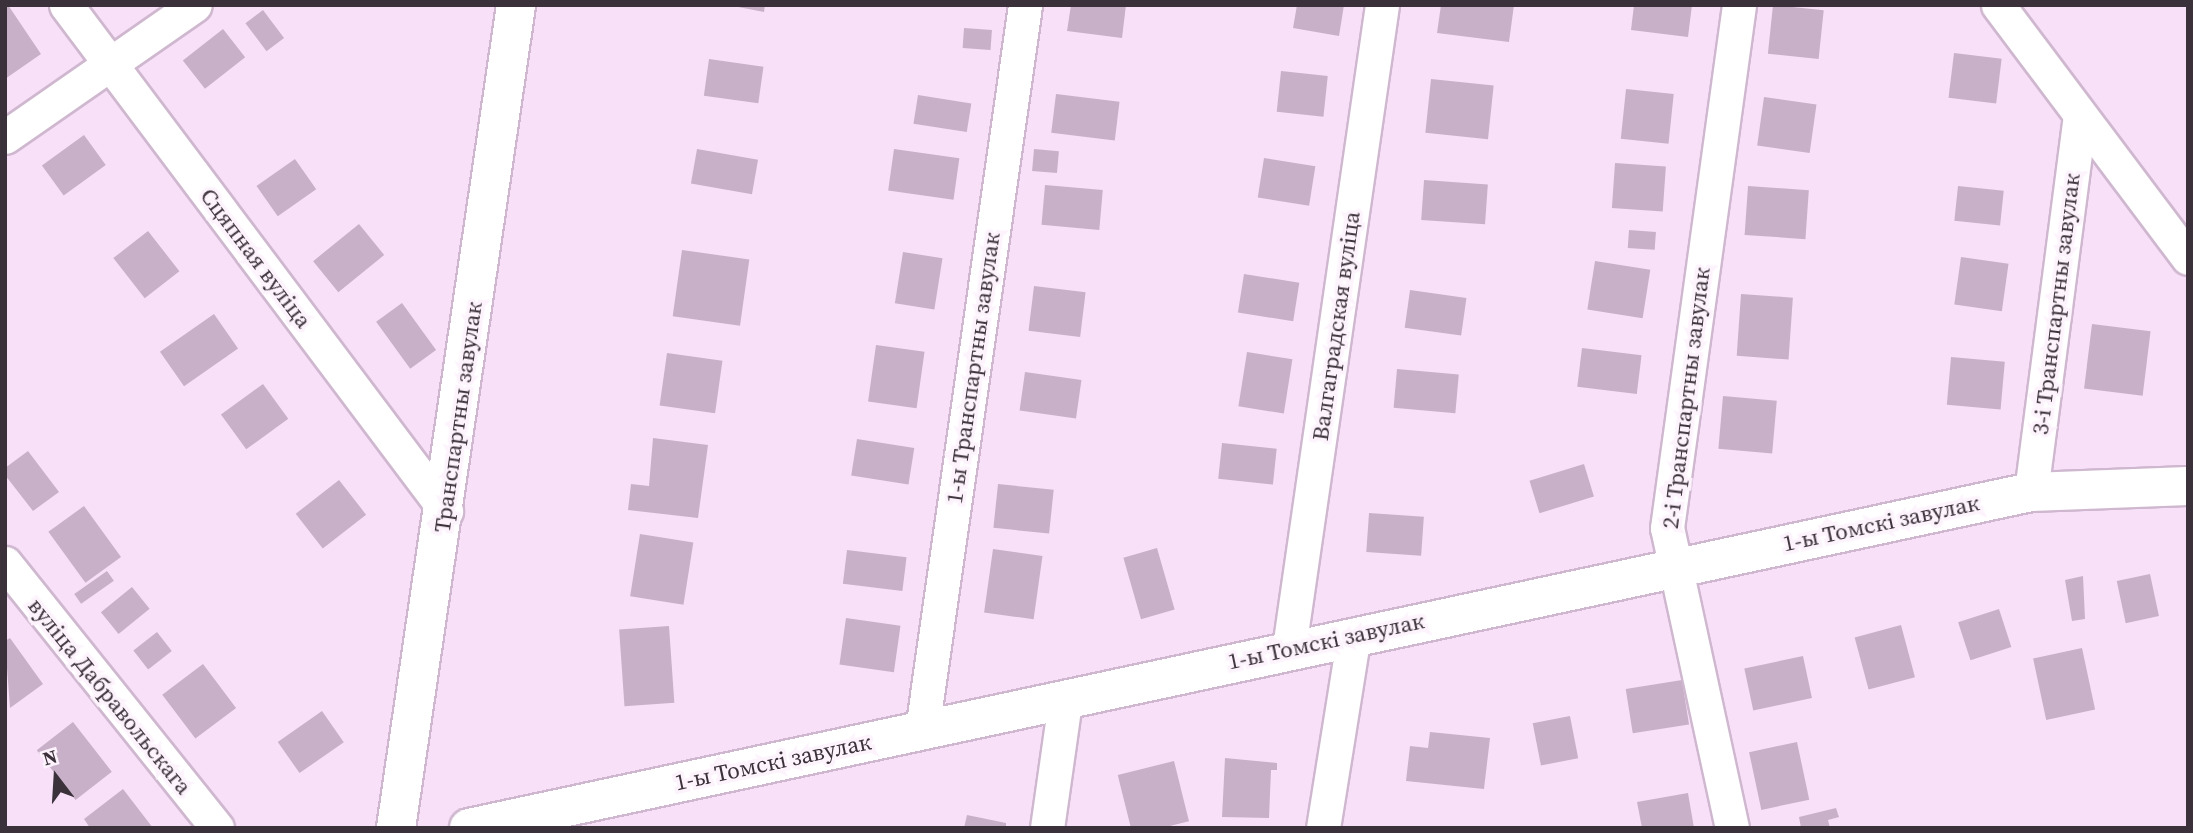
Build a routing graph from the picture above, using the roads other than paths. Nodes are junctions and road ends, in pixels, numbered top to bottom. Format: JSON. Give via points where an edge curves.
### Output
{"nodes":[{"id":1,"x":66,"y":5,"type":"edge"},
{"id":2,"x":195,"y":5,"type":"edge"},
{"id":3,"x":516,"y":5,"type":"edge"},
{"id":4,"x":1025,"y":5,"type":"edge"},
{"id":5,"x":1382,"y":5,"type":"edge"},
{"id":6,"x":1739,"y":5,"type":"edge"},
{"id":7,"x":1998,"y":5,"type":"edge"},
{"id":8,"x":108,"y":62,"type":"junction"},
{"id":9,"x":2080,"y":116,"type":"junction"},
{"id":10,"x":5,"y":137,"type":"edge"},
{"id":11,"x":2188,"y":258,"type":"edge"},
{"id":12,"x":2188,"y":486,"type":"edge"},
{"id":13,"x":2031,"y":492,"type":"junction"},
{"id":14,"x":446,"y":511,"type":"junction"},
{"id":15,"x":5,"y":563,"type":"edge"},
{"id":16,"x":1672,"y":567,"type":"junction"},
{"id":17,"x":1354,"y":634,"type":"junction"},
{"id":18,"x":1289,"y":648,"type":"junction"},
{"id":19,"x":1065,"y":701,"type":"junction"},
{"id":20,"x":922,"y":730,"type":"junction"},
{"id":21,"x":216,"y":828,"type":"edge"},
{"id":22,"x":396,"y":828,"type":"edge"},
{"id":23,"x":469,"y":828,"type":"edge"},
{"id":24,"x":1047,"y":828,"type":"edge"},
{"id":25,"x":1323,"y":828,"type":"edge"},
{"id":26,"x":1732,"y":828,"type":"edge"}],
"edges":[{"from":1,"to":8,"type":"street","name":"Сцяпная вуліца"},
{"from":2,"to":8,"type":"street"},
{"from":3,"to":14,"type":"street","name":"Транспартны завулак"},
{"from":4,"to":20,"type":"street","name":"1-ы Транспартны завулак"},
{"from":5,"to":18,"type":"street","name":"Валгаградская вуліца"},
{"from":6,"to":16,"type":"street","name":"2-і Транспартны завулак","via":[[1667,528]]},
{"from":7,"to":9,"type":"street"},
{"from":8,"to":10,"type":"street"},
{"from":8,"to":14,"type":"street","name":"Сцяпная вуліца"},
{"from":9,"to":11,"type":"street"},
{"from":9,"to":13,"type":"street","name":"3-і Транспартны завулак"},
{"from":12,"to":13,"type":"street","name":"1-ы Томскі завулак"},
{"from":13,"to":16,"type":"street","name":"1-ы Томскі завулак"},
{"from":14,"to":22,"type":"street","name":"Транспартны завулак"},
{"from":15,"to":21,"type":"street","name":"вуліца Дабравольскага"},
{"from":16,"to":17,"type":"street","name":"1-ы Томскі завулак"},
{"from":16,"to":26,"type":"street","name":"2-і Транспартны завулак"},
{"from":17,"to":18,"type":"street","name":"1-ы Томскі завулак"},
{"from":17,"to":25,"type":"street"},
{"from":18,"to":19,"type":"street","name":"1-ы Томскі завулак"},
{"from":19,"to":20,"type":"street","name":"1-ы Томскі завулак"},
{"from":19,"to":24,"type":"street"},
{"from":20,"to":23,"type":"street","name":"1-ы Томскі завулак"}]}
